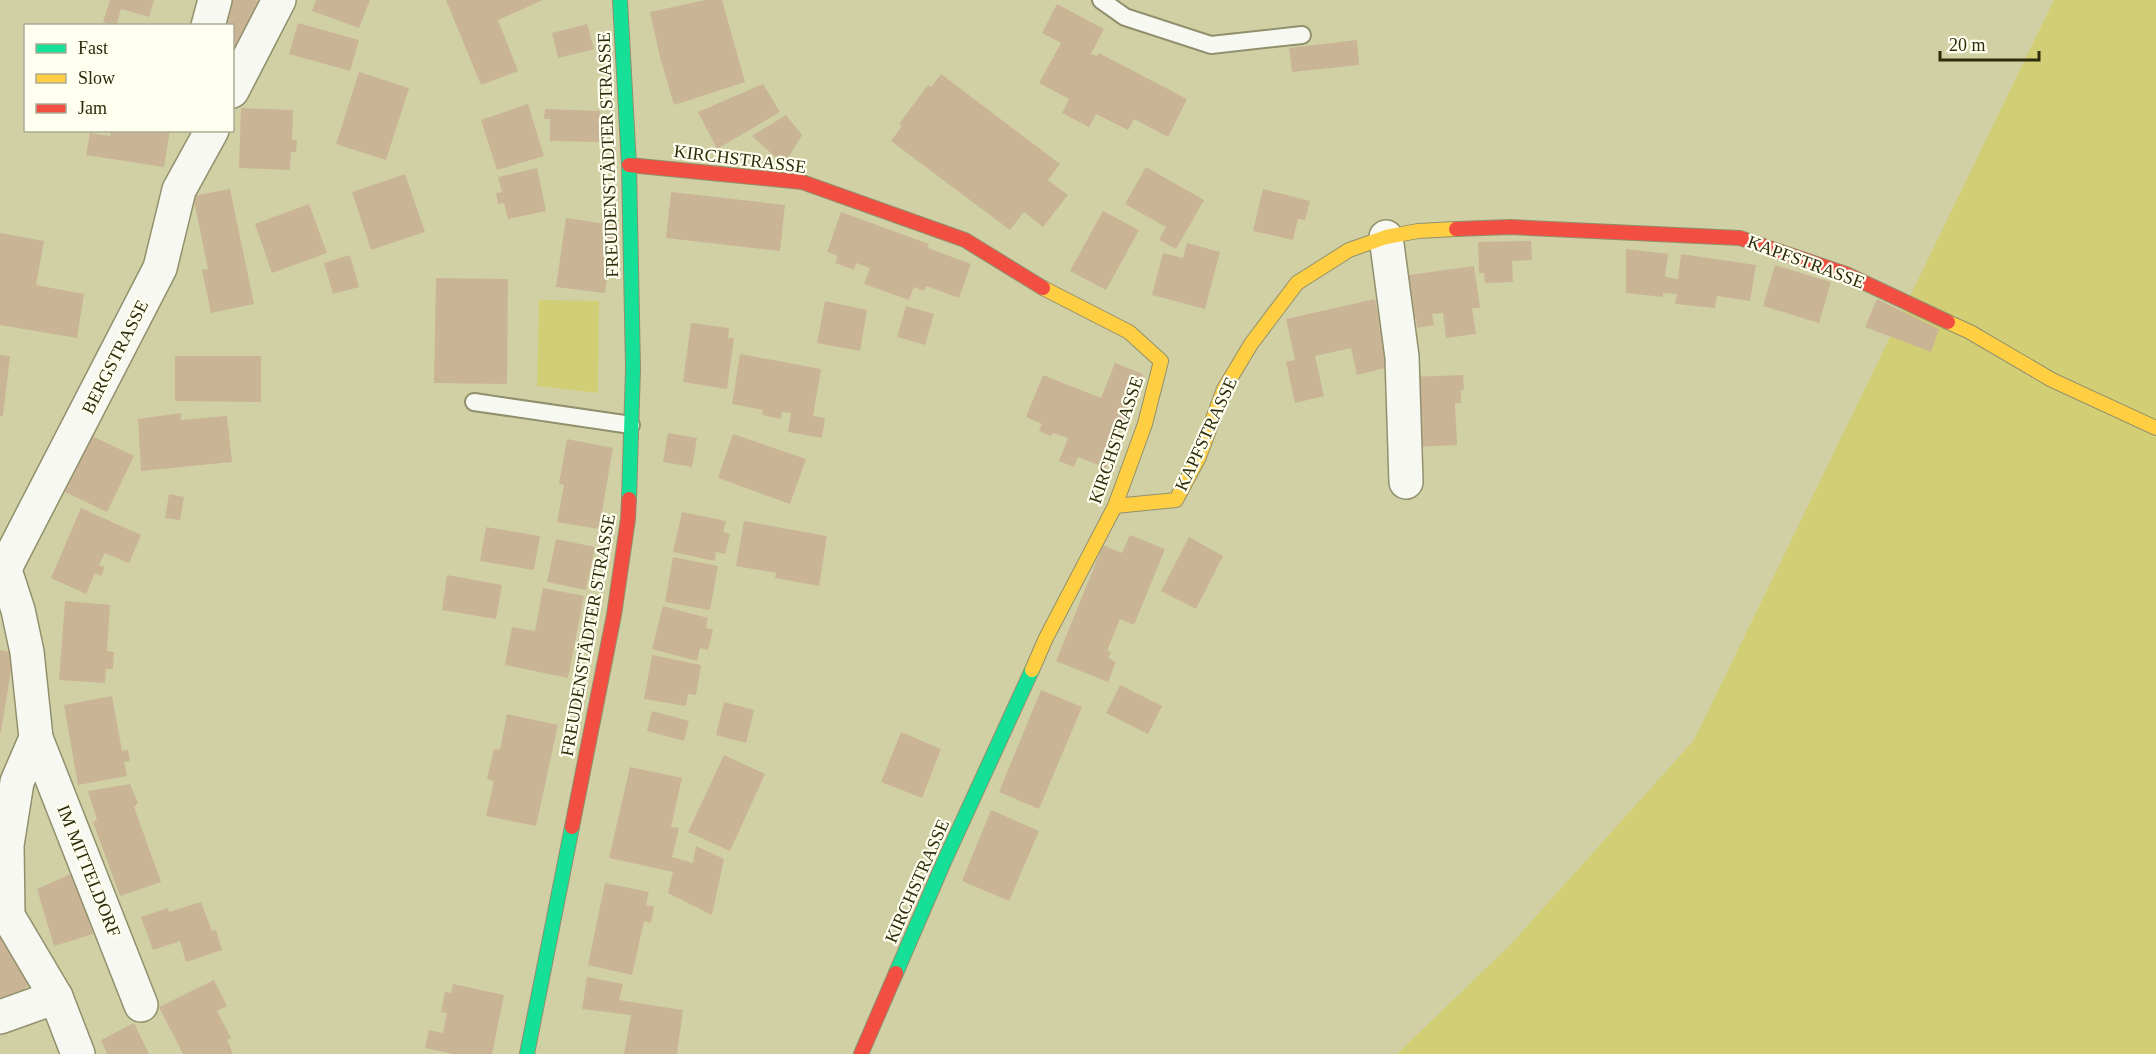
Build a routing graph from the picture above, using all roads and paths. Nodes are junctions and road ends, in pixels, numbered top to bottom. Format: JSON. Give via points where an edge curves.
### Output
{"nodes":[{"id":1,"x":215,"y":0,"type":"edge"},
{"id":2,"x":279,"y":0,"type":"edge"},
{"id":3,"x":620,"y":0,"type":"edge"},
{"id":4,"x":1101,"y":0,"type":"edge"},
{"id":5,"x":209,"y":24,"type":"edge"},
{"id":6,"x":1302,"y":35,"type":"dead end"},
{"id":7,"x":234,"y":87,"type":"edge"},
{"id":8,"x":185,"y":132,"type":"edge"},
{"id":9,"x":211,"y":132,"type":"edge"},
{"id":10,"x":629,"y":165,"type":"junction"},
{"id":11,"x":179,"y":190,"type":"junction"},
{"id":12,"x":1386,"y":237,"type":"junction"},
{"id":13,"x":474,"y":402,"type":"dead end"},
{"id":14,"x":631,"y":425,"type":"junction"},
{"id":15,"x":2156,"y":428,"type":"edge"},
{"id":16,"x":1406,"y":482,"type":"dead end"},
{"id":17,"x":1115,"y":506,"type":"junction"},
{"id":18,"x":3,"y":574,"type":"edge"},
{"id":19,"x":36,"y":738,"type":"junction"},
{"id":20,"x":56,"y":997,"type":"junction"},
{"id":21,"x":141,"y":1005,"type":"dead end"},
{"id":22,"x":0,"y":1017,"type":"edge"},
{"id":23,"x":78,"y":1054,"type":"edge"},
{"id":24,"x":527,"y":1054,"type":"edge"},
{"id":25,"x":861,"y":1054,"type":"edge"}],
"edges":[{"from":1,"to":5,"type":"street"},
{"from":2,"to":7,"type":"street"},
{"from":3,"to":10,"type":"street","name":"FREUDENSTÄDTER STRASSE"},
{"from":4,"to":6,"type":"lane","via":[[1125,17],[1211,45]]},
{"from":8,"to":11,"type":"street"},
{"from":9,"to":11,"type":"street","name":"BERGSTRASSE"},
{"from":10,"to":14,"type":"street","name":"FREUDENSTÄDTER STRASSE"},
{"from":10,"to":17,"type":"street","name":"KIRCHSTRASSE","via":[[801,182],[965,240],[1047,291],[1129,332],[1161,361]]},
{"from":11,"to":18,"type":"street","name":"BERGSTRASSE","via":[[160,268]]},
{"from":12,"to":15,"type":"street","name":"KAPFSTRASSE","via":[[1418,231],[1510,227],[1740,238],[1846,274],[1970,332],[2052,380]]},
{"from":12,"to":16,"type":"street","via":[[1402,357]]},
{"from":12,"to":17,"type":"street","name":"KAPFSTRASSE","via":[[1349,250],[1297,283],[1251,344],[1224,389],[1199,457],[1176,501]]},
{"from":13,"to":14,"type":"lane"},
{"from":14,"to":24,"type":"street","name":"FREUDENSTÄDTER STRASSE","via":[[628,519],[614,615]]},
{"from":17,"to":25,"type":"street","name":"KIRCHSTRASSE","via":[[1046,638]]},
{"from":18,"to":19,"type":"street","name":"IM MITTELDORF","via":[[18,610],[27,652]]},
{"from":19,"to":20,"type":"street","name":"IM MITTELDORF","via":[[17,782],[7,845],[8,916]]},
{"from":19,"to":21,"type":"street","name":"IM MITTELDORF"},
{"from":20,"to":22,"type":"street"},
{"from":20,"to":23,"type":"street","name":"IM MITTELDORF"}]}
